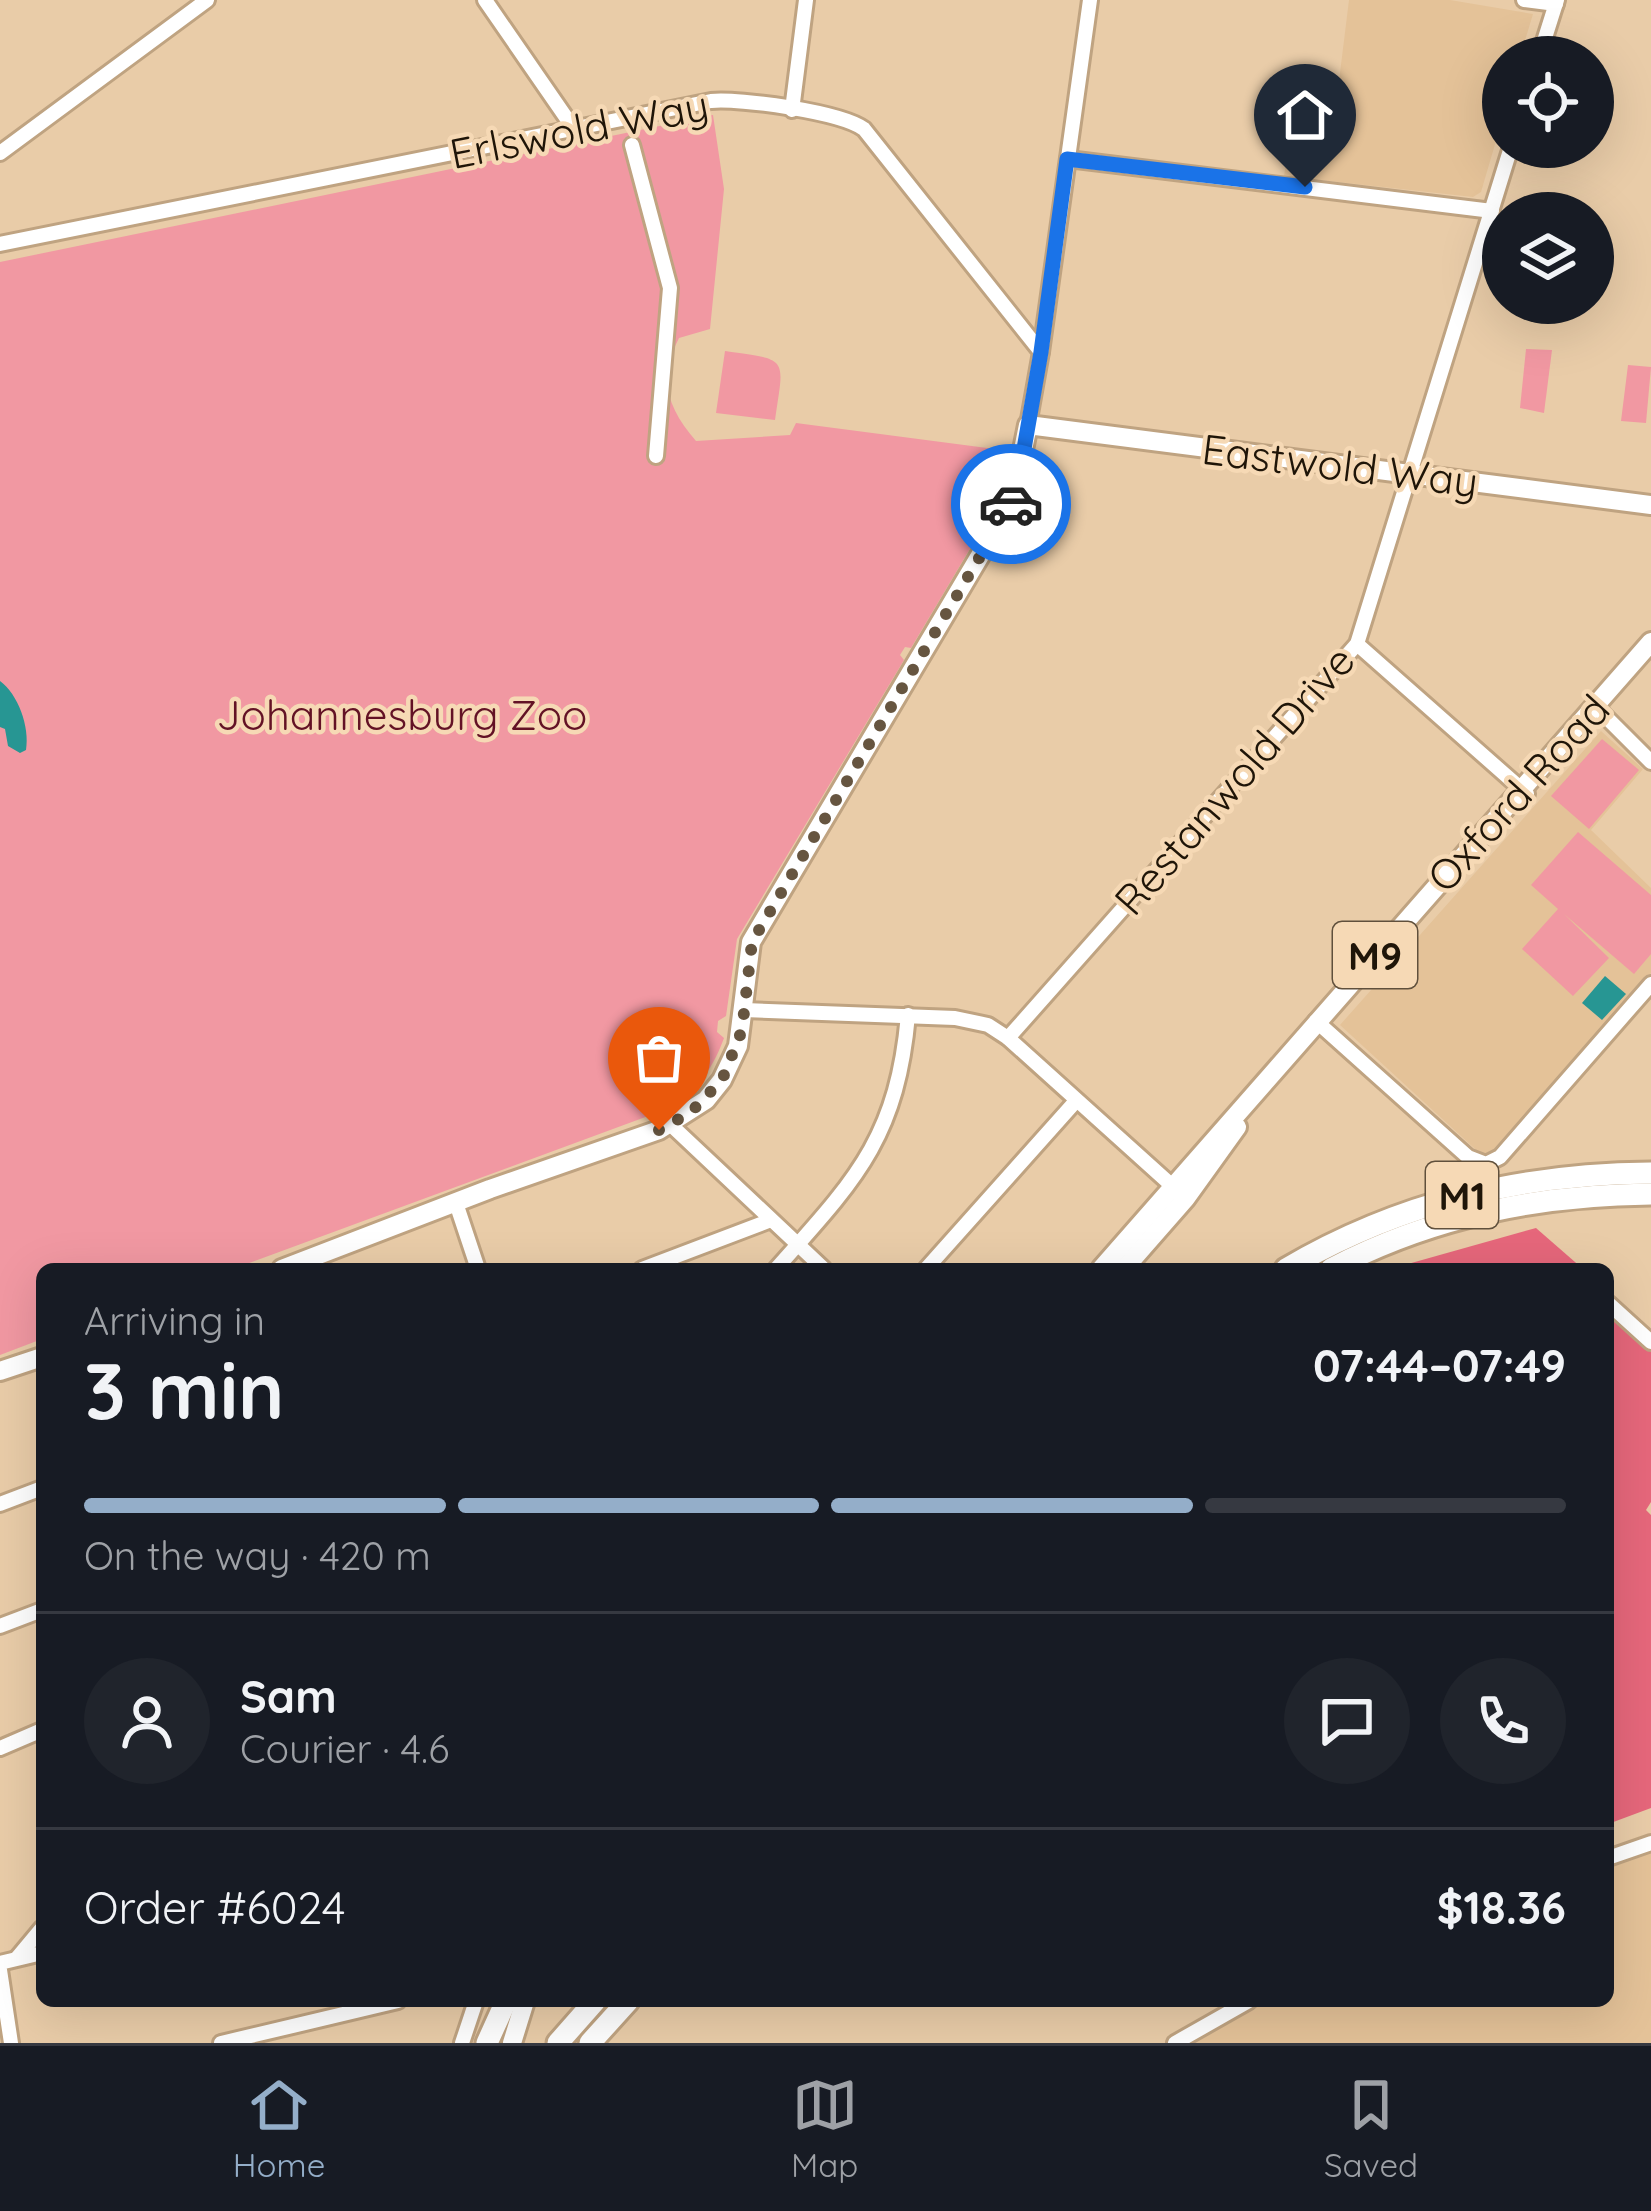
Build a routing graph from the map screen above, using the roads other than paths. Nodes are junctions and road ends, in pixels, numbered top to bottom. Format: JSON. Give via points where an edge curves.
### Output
{"nodes":[{"id":1,"x":207,"y":0,"type":"edge"},
{"id":2,"x":485,"y":0,"type":"edge"},
{"id":3,"x":806,"y":0,"type":"edge"},
{"id":4,"x":1090,"y":0,"type":"edge"},
{"id":5,"x":1524,"y":0,"type":"edge"},
{"id":6,"x":1556,"y":2,"type":"edge"},
{"id":7,"x":1545,"y":36,"type":"edge"},
{"id":8,"x":792,"y":110,"type":"junction"},
{"id":9,"x":574,"y":130,"type":"junction"},
{"id":10,"x":632,"y":145,"type":"dead end"},
{"id":11,"x":0,"y":154,"type":"edge"},
{"id":12,"x":1067,"y":159,"type":"junction"},
{"id":13,"x":1482,"y":210,"type":"edge"},
{"id":14,"x":1482,"y":242,"type":"edge"},
{"id":15,"x":0,"y":244,"type":"edge"},
{"id":16,"x":1041,"y":352,"type":"junction"},
{"id":17,"x":1028,"y":425,"type":"junction"},
{"id":18,"x":656,"y":456,"type":"dead end"},
{"id":19,"x":1407,"y":475,"type":"junction"},
{"id":20,"x":1651,"y":505,"type":"edge"},
{"id":21,"x":1651,"y":642,"type":"edge"},
{"id":22,"x":1357,"y":644,"type":"junction"},
{"id":23,"x":1651,"y":654,"type":"edge"},
{"id":24,"x":1598,"y":708,"type":"junction"},
{"id":25,"x":1651,"y":762,"type":"edge"},
{"id":26,"x":1524,"y":791,"type":"junction"},
{"id":27,"x":1651,"y":984,"type":"edge"},
{"id":28,"x":744,"y":1010,"type":"junction"},
{"id":29,"x":908,"y":1015,"type":"junction"},
{"id":30,"x":1318,"y":1023,"type":"junction"},
{"id":31,"x":1007,"y":1038,"type":"junction"},
{"id":32,"x":1075,"y":1102,"type":"junction"},
{"id":33,"x":671,"y":1125,"type":"junction"},
{"id":34,"x":1651,"y":1173,"type":"edge"},
{"id":35,"x":1179,"y":1192,"type":"junction"},
{"id":36,"x":1651,"y":1194,"type":"edge"},
{"id":37,"x":456,"y":1203,"type":"junction"},
{"id":38,"x":771,"y":1220,"type":"junction"},
{"id":39,"x":798,"y":1245,"type":"junction"},
{"id":40,"x":298,"y":1263,"type":"edge"},
{"id":41,"x":476,"y":1263,"type":"edge"},
{"id":42,"x":658,"y":1263,"type":"edge"},
{"id":43,"x":782,"y":1263,"type":"edge"},
{"id":44,"x":818,"y":1263,"type":"edge"},
{"id":45,"x":931,"y":1263,"type":"edge"},
{"id":46,"x":1107,"y":1263,"type":"edge"},
{"id":47,"x":1128,"y":1263,"type":"edge"},
{"id":48,"x":1298,"y":1263,"type":"edge"},
{"id":49,"x":1344,"y":1263,"type":"edge"},
{"id":50,"x":1614,"y":1308,"type":"edge"},
{"id":51,"x":1651,"y":1342,"type":"edge"},
{"id":52,"x":36,"y":1359,"type":"edge"},
{"id":53,"x":0,"y":1371,"type":"edge"},
{"id":54,"x":36,"y":1490,"type":"edge"},
{"id":55,"x":0,"y":1504,"type":"edge"},
{"id":56,"x":36,"y":1612,"type":"edge"},
{"id":57,"x":0,"y":1625,"type":"edge"},
{"id":58,"x":36,"y":1733,"type":"edge"},
{"id":59,"x":0,"y":1748,"type":"edge"},
{"id":60,"x":1651,"y":1843,"type":"edge"},
{"id":61,"x":1614,"y":1856,"type":"edge"},
{"id":62,"x":36,"y":1935,"type":"edge"},
{"id":63,"x":36,"y":1954,"type":"edge"},
{"id":64,"x":17,"y":1958,"type":"junction"},
{"id":65,"x":0,"y":1966,"type":"edge"},
{"id":66,"x":373,"y":2007,"type":"edge"},
{"id":67,"x":474,"y":2007,"type":"edge"},
{"id":68,"x":505,"y":2007,"type":"edge"},
{"id":69,"x":523,"y":2007,"type":"edge"},
{"id":70,"x":590,"y":2007,"type":"edge"},
{"id":71,"x":623,"y":2007,"type":"edge"},
{"id":72,"x":1238,"y":2007,"type":"edge"},
{"id":73,"x":11,"y":2043,"type":"edge"},
{"id":74,"x":220,"y":2043,"type":"edge"},
{"id":75,"x":462,"y":2043,"type":"edge"},
{"id":76,"x":491,"y":2043,"type":"edge"},
{"id":77,"x":512,"y":2043,"type":"edge"},
{"id":78,"x":558,"y":2043,"type":"edge"},
{"id":79,"x":590,"y":2043,"type":"edge"},
{"id":80,"x":1174,"y":2043,"type":"edge"}],
"edges":[{"from":1,"to":11,"type":"street"},
{"from":2,"to":9,"type":"street"},
{"from":3,"to":8,"type":"street"},
{"from":4,"to":12,"type":"street"},
{"from":5,"to":6,"type":"street"},
{"from":6,"to":7,"type":"street"},
{"from":8,"to":9,"type":"street","name":"Erlswold Way","via":[[720,100]]},
{"from":8,"to":16,"type":"street","name":"Erlswold Way","via":[[847,119],[864,130]]},
{"from":9,"to":15,"type":"street","name":"Erlswold Way"},
{"from":10,"to":18,"type":"street","via":[[670,288]]},
{"from":12,"to":13,"type":"street"},
{"from":12,"to":16,"type":"street"},
{"from":14,"to":19,"type":"street","name":"Restanwold Drive"},
{"from":16,"to":17,"type":"street"},
{"from":17,"to":19,"type":"main road","name":"Eastwold Way"},
{"from":17,"to":28,"type":"main road","via":[[1013,500],[752,942]]},
{"from":19,"to":20,"type":"main road","name":"Eastwold Way"},
{"from":19,"to":22,"type":"street","name":"Restanwold Drive"},
{"from":21,"to":24,"type":"main road","name":"Oxford Road","number":"M9"},
{"from":22,"to":26,"type":"street"},
{"from":22,"to":31,"type":"street","name":"Restanwold Drive"},
{"from":23,"to":24,"type":"main road","name":"Oxford Road","number":"M9"},
{"from":24,"to":25,"type":"street"},
{"from":24,"to":26,"type":"main road","name":"Oxford Road","number":"M9"},
{"from":26,"to":30,"type":"main road","name":"Oxford Road","number":"M9"},
{"from":27,"to":30,"type":"street","via":[[1486,1164],[1474,1162]]},
{"from":28,"to":29,"type":"street"},
{"from":28,"to":33,"type":"main road","via":[[722,1080]]},
{"from":29,"to":31,"type":"street","via":[[968,1019]]},
{"from":29,"to":39,"type":"street","via":[[881,1134]]},
{"from":30,"to":35,"type":"main road","name":"Oxford Road","number":"M9"},
{"from":31,"to":32,"type":"street"},
{"from":32,"to":35,"type":"street"},
{"from":32,"to":45,"type":"street"},
{"from":33,"to":37,"type":"main road"},
{"from":33,"to":38,"type":"street"},
{"from":34,"to":48,"type":"highway","number":"M1","via":[[1533,1179],[1468,1193],[1381,1222]]},
{"from":35,"to":46,"type":"main road","name":"Oxford Road","number":"M9"},
{"from":35,"to":47,"type":"main road","name":"Oxford Road","number":"M9"},
{"from":36,"to":49,"type":"highway","number":"M1","via":[[1486,1210]]},
{"from":37,"to":40,"type":"main road"},
{"from":37,"to":41,"type":"street"},
{"from":38,"to":39,"type":"street"},
{"from":38,"to":42,"type":"street"},
{"from":39,"to":43,"type":"street"},
{"from":39,"to":44,"type":"street"},
{"from":50,"to":51,"type":"street"},
{"from":52,"to":53,"type":"main road"},
{"from":54,"to":55,"type":"street"},
{"from":56,"to":57,"type":"street"},
{"from":58,"to":59,"type":"street"},
{"from":60,"to":61,"type":"street"},
{"from":62,"to":64,"type":"street"},
{"from":63,"to":64,"type":"street"},
{"from":64,"to":65,"type":"street"},
{"from":65,"to":73,"type":"street"},
{"from":66,"to":74,"type":"street"},
{"from":67,"to":75,"type":"street"},
{"from":68,"to":76,"type":"highway"},
{"from":69,"to":77,"type":"main road"},
{"from":70,"to":78,"type":"highway"},
{"from":71,"to":79,"type":"highway"},
{"from":72,"to":80,"type":"street"}]}
